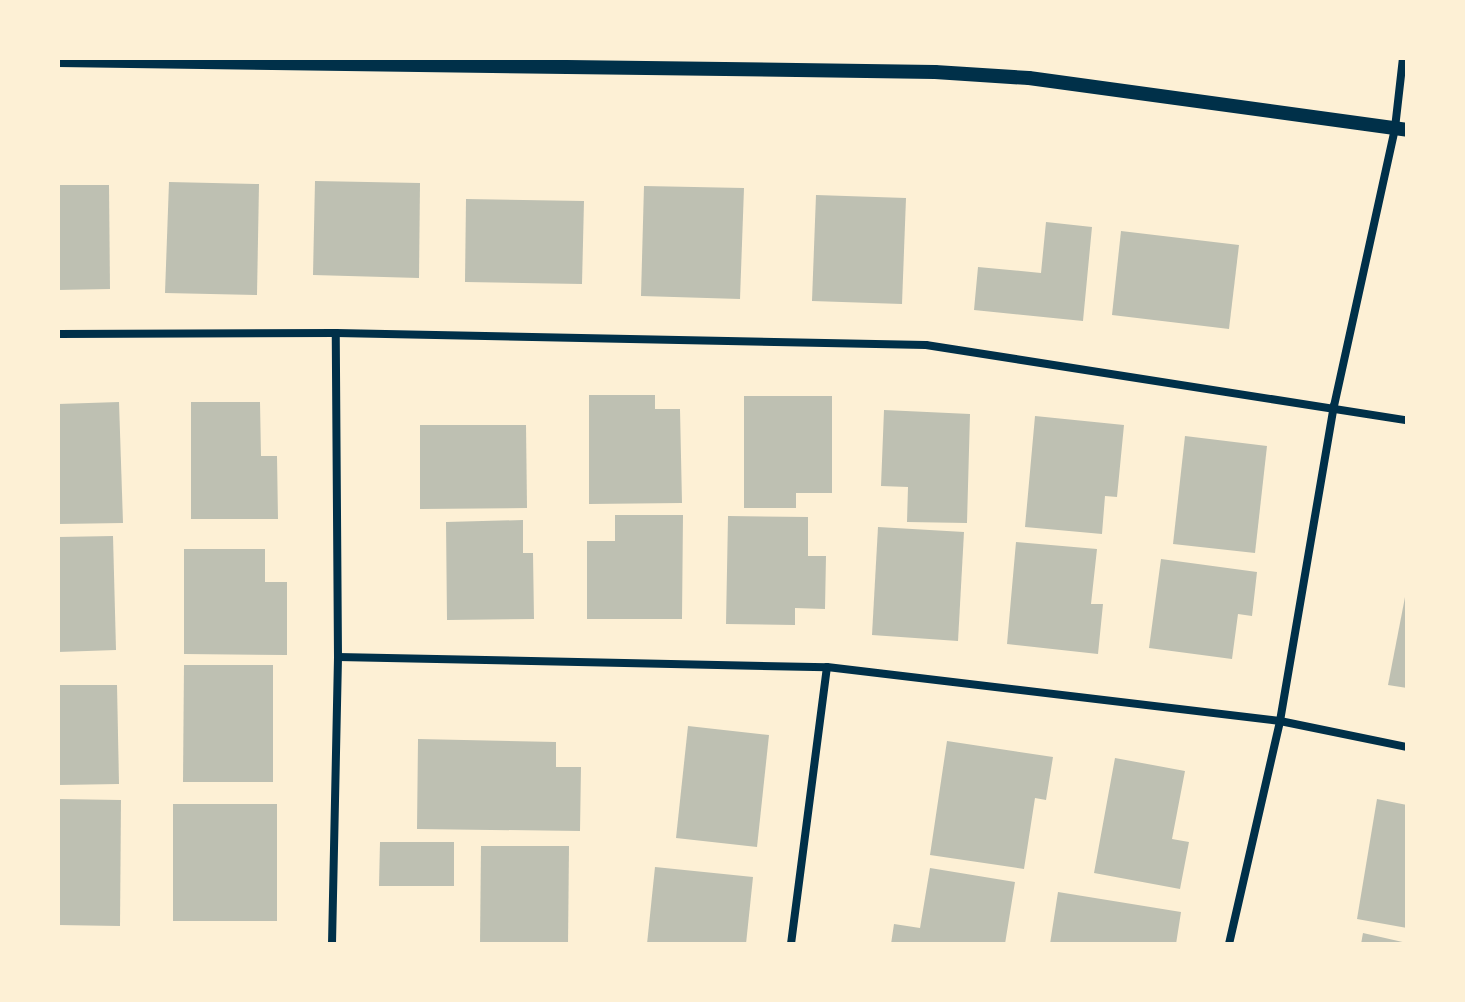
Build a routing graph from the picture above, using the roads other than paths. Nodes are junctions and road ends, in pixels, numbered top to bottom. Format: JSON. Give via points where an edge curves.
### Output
{"nodes":[{"id":1,"x":1403,"y":58,"type":"edge"},
{"id":2,"x":58,"y":60,"type":"edge"},
{"id":3,"x":1401,"y":129,"type":"edge"},
{"id":4,"x":336,"y":333,"type":"junction"},
{"id":5,"x":58,"y":334,"type":"edge"},
{"id":6,"x":1334,"y":406,"type":"junction"},
{"id":7,"x":1407,"y":420,"type":"edge"},
{"id":8,"x":338,"y":657,"type":"junction"},
{"id":9,"x":827,"y":667,"type":"junction"},
{"id":10,"x":1280,"y":721,"type":"junction"},
{"id":11,"x":1407,"y":747,"type":"edge"},
{"id":12,"x":332,"y":944,"type":"edge"},
{"id":13,"x":791,"y":944,"type":"edge"},
{"id":14,"x":1229,"y":944,"type":"edge"}],
"edges":[{"from":1,"to":3,"type":"street"},
{"from":2,"to":3,"type":"street","via":[[935,72],[1029,78]]},
{"from":3,"to":6,"type":"street"},
{"from":4,"to":5,"type":"street"},
{"from":4,"to":6,"type":"street","via":[[926,345]]},
{"from":4,"to":8,"type":"street"},
{"from":6,"to":7,"type":"street"},
{"from":6,"to":10,"type":"street"},
{"from":8,"to":9,"type":"street"},
{"from":8,"to":12,"type":"street"},
{"from":9,"to":10,"type":"street"},
{"from":9,"to":13,"type":"street"},
{"from":10,"to":11,"type":"street"},
{"from":10,"to":14,"type":"street"}]}
